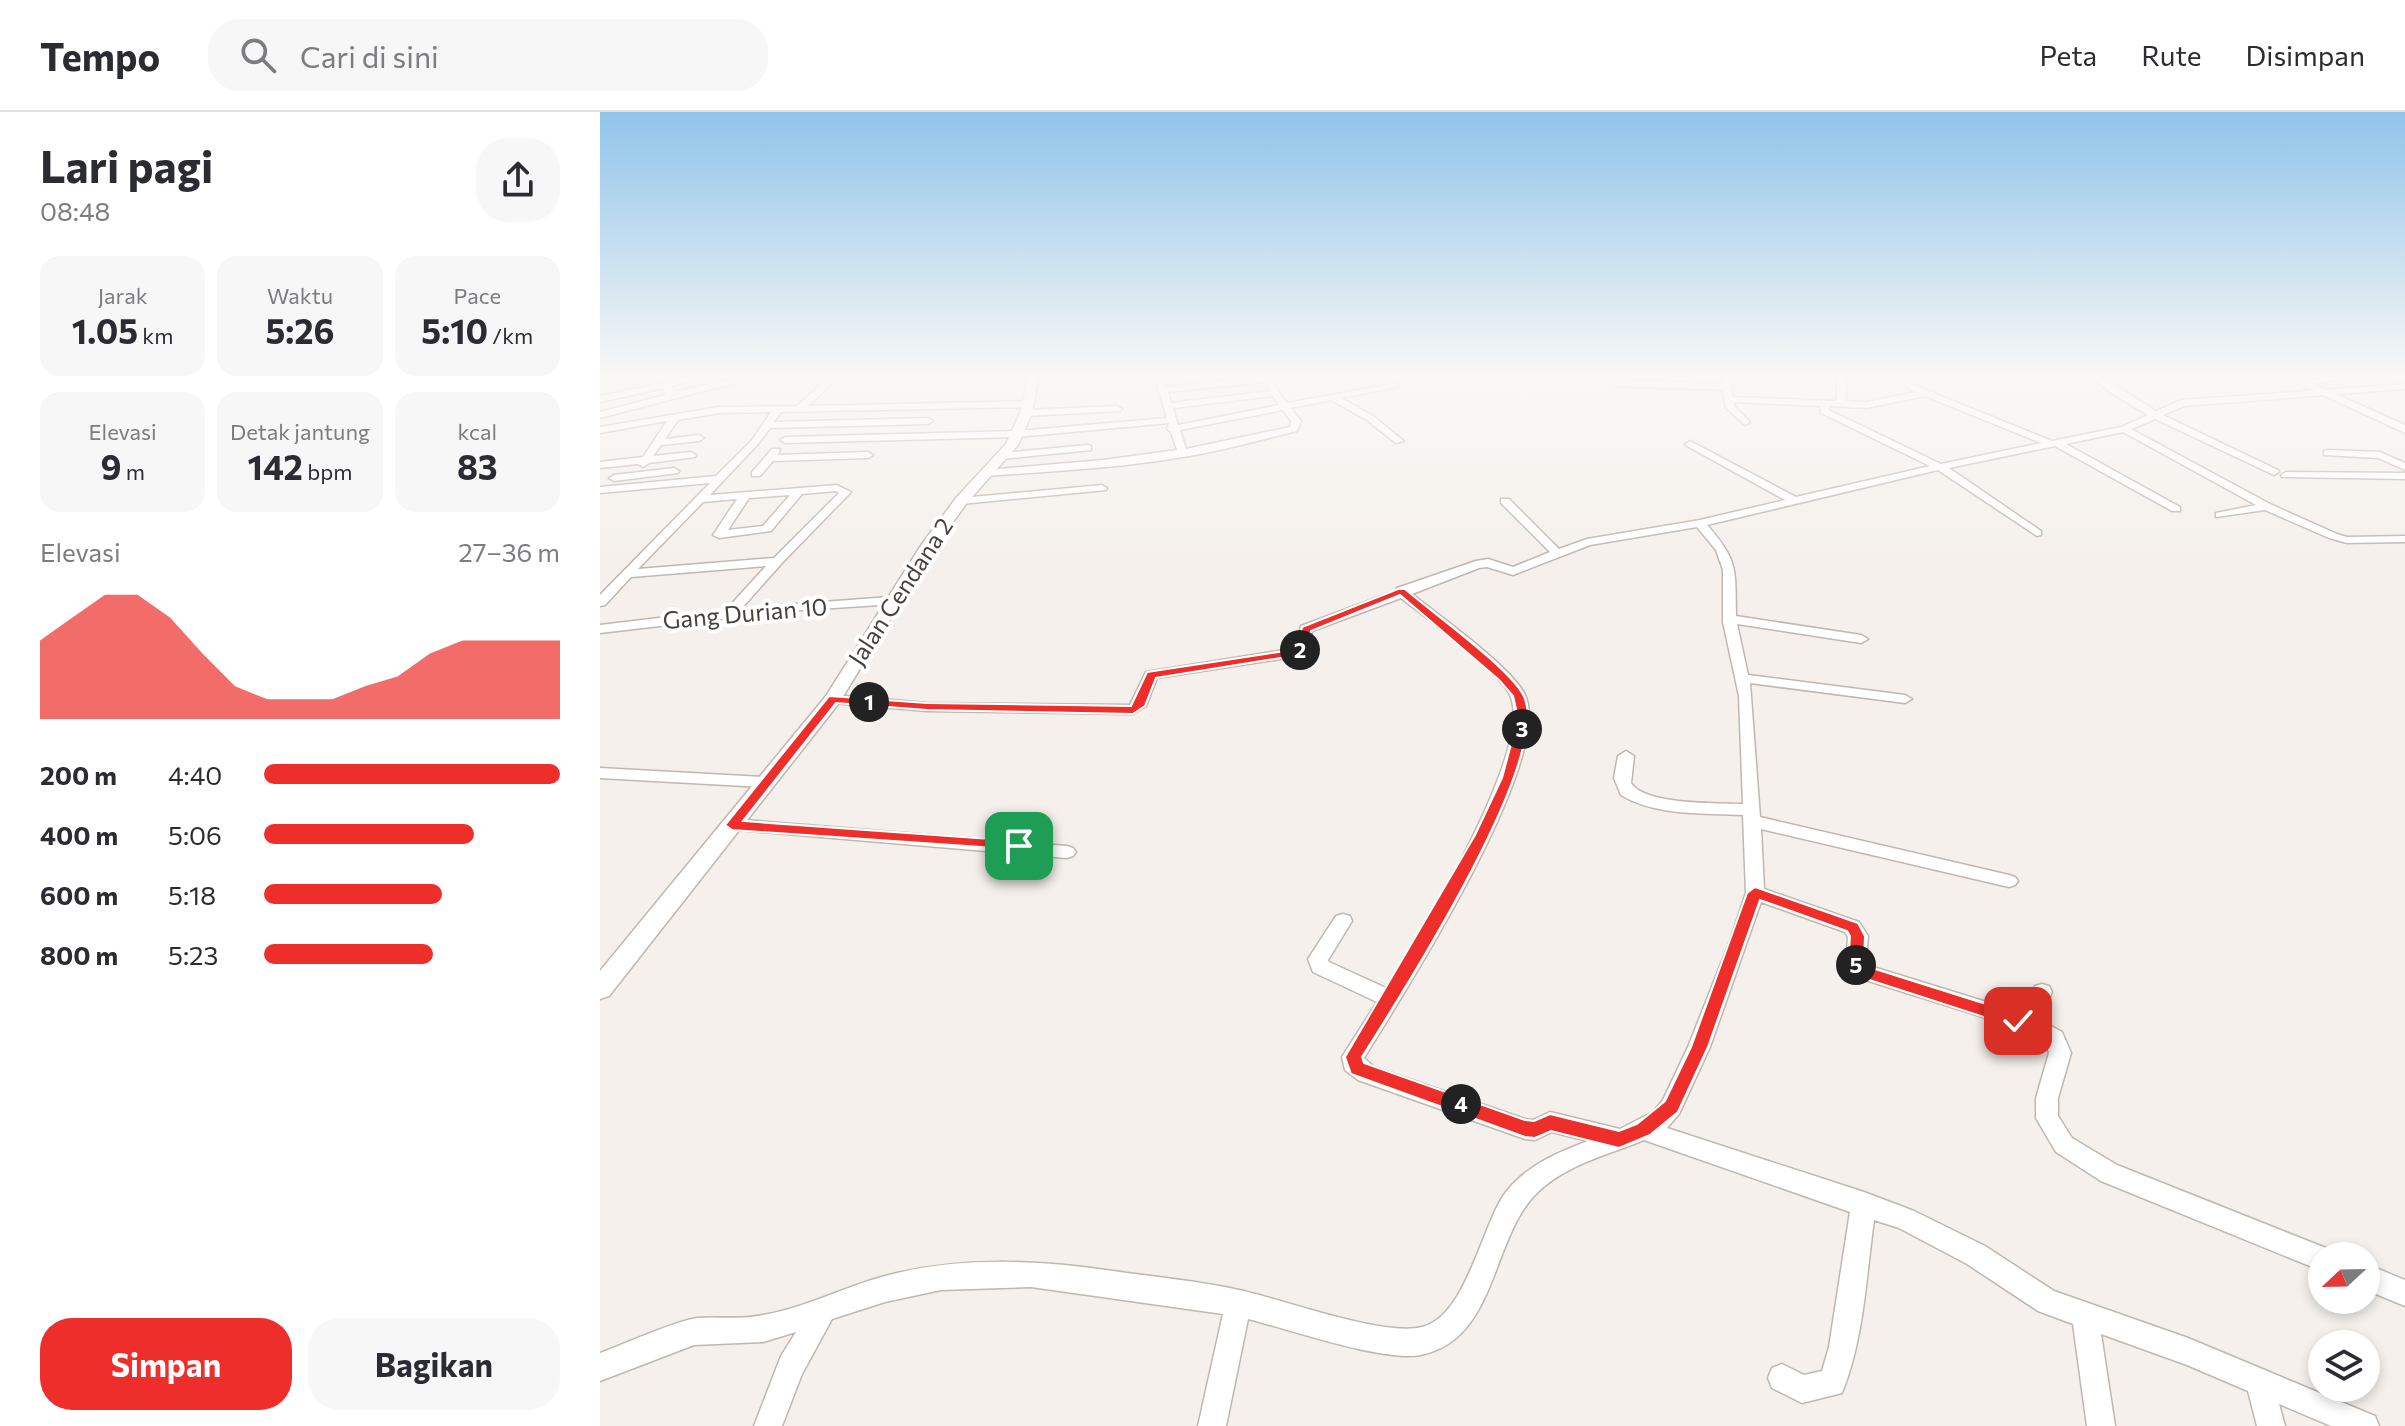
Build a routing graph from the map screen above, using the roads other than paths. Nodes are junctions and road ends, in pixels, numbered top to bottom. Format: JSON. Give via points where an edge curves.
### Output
{"nodes":[{"id":1,"x":664,"y":436,"type":"edge"},
{"id":2,"x":759,"y":436,"type":"edge"},
{"id":3,"x":789,"y":436,"type":"edge"},
{"id":4,"x":916,"y":436,"type":"edge"},
{"id":5,"x":1015,"y":436,"type":"edge"},
{"id":6,"x":1177,"y":436,"type":"edge"},
{"id":7,"x":1261,"y":436,"type":"edge"},
{"id":8,"x":1393,"y":436,"type":"edge"},
{"id":9,"x":1876,"y":436,"type":"edge"},
{"id":10,"x":2035,"y":436,"type":"edge"},
{"id":11,"x":2090,"y":436,"type":"edge"},
{"id":12,"x":2137,"y":436,"type":"edge"},
{"id":13,"x":2204,"y":436,"type":"edge"},
{"id":14,"x":887,"y":437,"type":"junction"},
{"id":15,"x":699,"y":438,"type":"dead end"},
{"id":16,"x":785,"y":440,"type":"junction"},
{"id":17,"x":1399,"y":441,"type":"dead end"},
{"id":18,"x":660,"y":442,"type":"junction"},
{"id":19,"x":1690,"y":444,"type":"dead end"},
{"id":20,"x":2055,"y":444,"type":"junction"},
{"id":21,"x":1088,"y":448,"type":"dead end"},
{"id":22,"x":2328,"y":453,"type":"dead end"},
{"id":23,"x":1183,"y":454,"type":"junction"},
{"id":24,"x":691,"y":455,"type":"dead end"},
{"id":25,"x":868,"y":455,"type":"junction"},
{"id":26,"x":1002,"y":456,"type":"junction"},
{"id":27,"x":770,"y":458,"type":"junction"},
{"id":28,"x":645,"y":460,"type":"junction"},
{"id":29,"x":600,"y":465,"type":"edge"},
{"id":30,"x":1940,"y":467,"type":"junction"},
{"id":31,"x":2405,"y":467,"type":"edge"},
{"id":32,"x":855,"y":468,"type":"dead end"},
{"id":33,"x":674,"y":471,"type":"dead end"},
{"id":34,"x":987,"y":473,"type":"junction"},
{"id":35,"x":756,"y":474,"type":"dead end"},
{"id":36,"x":635,"y":475,"type":"junction"},
{"id":37,"x":2405,"y":476,"type":"edge"},
{"id":38,"x":600,"y":479,"type":"edge"},
{"id":39,"x":716,"y":479,"type":"junction"},
{"id":40,"x":1102,"y":488,"type":"dead end"},
{"id":41,"x":600,"y":490,"type":"edge"},
{"id":42,"x":799,"y":491,"type":"junction"},
{"id":43,"x":745,"y":496,"type":"junction"},
{"id":44,"x":699,"y":499,"type":"junction"},
{"id":45,"x":961,"y":501,"type":"junction"},
{"id":46,"x":1505,"y":501,"type":"dead end"},
{"id":47,"x":1795,"y":501,"type":"junction"},
{"id":48,"x":2266,"y":506,"type":"junction"},
{"id":49,"x":2176,"y":509,"type":"dead end"},
{"id":50,"x":2220,"y":515,"type":"dead end"},
{"id":51,"x":1700,"y":523,"type":"junction"},
{"id":52,"x":2037,"y":533,"type":"dead end"},
{"id":53,"x":2405,"y":539,"type":"edge"},
{"id":54,"x":1557,"y":553,"type":"junction"},
{"id":55,"x":777,"y":561,"type":"junction"},
{"id":56,"x":627,"y":574,"type":"junction"},
{"id":57,"x":1401,"y":591,"type":"junction"},
{"id":58,"x":890,"y":601,"type":"junction"},
{"id":59,"x":600,"y":602,"type":"edge"},
{"id":60,"x":731,"y":613,"type":"junction"},
{"id":61,"x":1730,"y":619,"type":"junction"},
{"id":62,"x":600,"y":629,"type":"edge"},
{"id":63,"x":1861,"y":639,"type":"dead end"},
{"id":64,"x":1742,"y":678,"type":"junction"},
{"id":65,"x":833,"y":699,"type":"junction"},
{"id":66,"x":1905,"y":699,"type":"dead end"},
{"id":67,"x":1626,"y":756,"type":"dead end"},
{"id":68,"x":600,"y":773,"type":"edge"},
{"id":69,"x":763,"y":782,"type":"junction"},
{"id":70,"x":1751,"y":816,"type":"junction"},
{"id":71,"x":732,"y":825,"type":"junction"},
{"id":72,"x":1067,"y":852,"type":"dead end"},
{"id":73,"x":2009,"y":881,"type":"dead end"},
{"id":74,"x":1755,"y":893,"type":"junction"},
{"id":75,"x":1343,"y":921,"type":"dead end"},
{"id":76,"x":600,"y":989,"type":"edge"},
{"id":77,"x":2042,"y":992,"type":"dead end"},
{"id":78,"x":1390,"y":999,"type":"junction"},
{"id":79,"x":2028,"y":1023,"type":"junction"},
{"id":80,"x":1644,"y":1130,"type":"junction"},
{"id":81,"x":1619,"y":1139,"type":"junction"},
{"id":82,"x":1864,"y":1203,"type":"junction"},
{"id":83,"x":2308,"y":1253,"type":"edge"},
{"id":84,"x":2380,"y":1283,"type":"edge"},
{"id":85,"x":2405,"y":1293,"type":"edge"},
{"id":86,"x":1238,"y":1303,"type":"junction"},
{"id":87,"x":823,"y":1310,"type":"junction"},
{"id":88,"x":2085,"y":1318,"type":"junction"},
{"id":89,"x":600,"y":1367,"type":"edge"},
{"id":90,"x":1782,"y":1378,"type":"dead end"},
{"id":91,"x":2259,"y":1381,"type":"junction"},
{"id":92,"x":768,"y":1426,"type":"edge"},
{"id":93,"x":1212,"y":1426,"type":"edge"},
{"id":94,"x":2101,"y":1426,"type":"edge"},
{"id":95,"x":2271,"y":1426,"type":"edge"},
{"id":96,"x":2365,"y":1426,"type":"edge"}],
"edges":[{"from":1,"to":18,"type":"street"},
{"from":2,"to":39,"type":"street"},
{"from":3,"to":16,"type":"street"},
{"from":4,"to":14,"type":"street"},
{"from":5,"to":26,"type":"street","name":"Jalan Cendana 2"},
{"from":6,"to":23,"type":"street"},
{"from":7,"to":23,"type":"street"},
{"from":8,"to":17,"type":"street"},
{"from":9,"to":30,"type":"street"},
{"from":10,"to":20,"type":"street"},
{"from":11,"to":20,"type":"street"},
{"from":12,"to":48,"type":"street"},
{"from":13,"to":37,"type":"street","via":[[2280,474]]},
{"from":14,"to":16,"type":"street"},
{"from":14,"to":25,"type":"street"},
{"from":15,"to":18,"type":"street"},
{"from":16,"to":27,"type":"street"},
{"from":18,"to":28,"type":"street"},
{"from":19,"to":47,"type":"street"},
{"from":20,"to":30,"type":"street"},
{"from":20,"to":49,"type":"street"},
{"from":21,"to":26,"type":"street"},
{"from":22,"to":31,"type":"street","via":[[2385,456]]},
{"from":23,"to":34,"type":"street"},
{"from":24,"to":28,"type":"street"},
{"from":25,"to":27,"type":"street"},
{"from":25,"to":32,"type":"street"},
{"from":26,"to":34,"type":"street","name":"Jalan Cendana 2"},
{"from":27,"to":35,"type":"street"},
{"from":28,"to":29,"type":"street"},
{"from":28,"to":36,"type":"street"},
{"from":30,"to":47,"type":"street"},
{"from":30,"to":52,"type":"street"},
{"from":33,"to":36,"type":"street"},
{"from":34,"to":45,"type":"street","name":"Jalan Cendana 2"},
{"from":36,"to":38,"type":"street"},
{"from":39,"to":41,"type":"street"},
{"from":39,"to":44,"type":"street"},
{"from":40,"to":45,"type":"street"},
{"from":42,"to":43,"type":"street"},
{"from":42,"to":43,"type":"street","via":[[767,529],[719,535]]},
{"from":42,"to":55,"type":"street","via":[[846,492]]},
{"from":43,"to":44,"type":"street"},
{"from":44,"to":56,"type":"street"},
{"from":45,"to":58,"type":"street","name":"Jalan Cendana 2"},
{"from":46,"to":54,"type":"street"},
{"from":47,"to":51,"type":"street"},
{"from":48,"to":50,"type":"street"},
{"from":48,"to":53,"type":"street","via":[[2333,536]]},
{"from":51,"to":54,"type":"street","via":[[1605,538]]},
{"from":51,"to":61,"type":"street","via":[[1722,549],[1729,570]]},
{"from":54,"to":57,"type":"street","via":[[1513,571],[1476,565]]},
{"from":55,"to":56,"type":"street"},
{"from":55,"to":60,"type":"street"},
{"from":56,"to":59,"type":"street"},
{"from":57,"to":65,"type":"street","via":[[1306,629],[1303,648],[1295,653],[1151,675],[1133,710],[927,707]]},
{"from":57,"to":78,"type":"street","via":[[1503,678],[1519,696],[1524,718],[1509,778],[1482,835]]},
{"from":58,"to":60,"type":"street","name":"Gang Durian 10"},
{"from":58,"to":65,"type":"street","name":"Jalan Cendana 2"},
{"from":60,"to":62,"type":"street","name":"Gang Durian 10"},
{"from":61,"to":63,"type":"street"},
{"from":61,"to":64,"type":"street"},
{"from":64,"to":66,"type":"street"},
{"from":64,"to":70,"type":"street"},
{"from":65,"to":69,"type":"street","name":"Jalan Cendana 2"},
{"from":67,"to":70,"type":"street","via":[[1621,772],[1632,794]]},
{"from":68,"to":69,"type":"street"},
{"from":69,"to":71,"type":"street","name":"Jalan Cendana 2"},
{"from":70,"to":73,"type":"street"},
{"from":70,"to":74,"type":"street"},
{"from":71,"to":72,"type":"street"},
{"from":71,"to":76,"type":"street","name":"Jalan Cendana 2"},
{"from":74,"to":79,"type":"street","via":[[1852,927],[1858,936],[1856,965],[1863,972]]},
{"from":74,"to":80,"type":"street","via":[[1699,1047],[1671,1107]]},
{"from":75,"to":78,"type":"street","via":[[1318,959],[1320,967]]},
{"from":77,"to":79,"type":"street"},
{"from":78,"to":81,"type":"street","via":[[1353,1057],[1353,1064],[1366,1074],[1525,1129],[1550,1122]]},
{"from":79,"to":83,"type":"street","via":[[2055,1038],[2060,1053],[2047,1118],[2064,1145],[2109,1173]]},
{"from":80,"to":81,"type":"street"},
{"from":80,"to":82,"type":"street"},
{"from":81,"to":86,"type":"street","via":[[1559,1163],[1529,1184],[1513,1202],[1482,1277],[1458,1316],[1438,1336],[1418,1342],[1386,1341]]},
{"from":82,"to":88,"type":"street","via":[[1976,1255],[2047,1302]]},
{"from":82,"to":90,"type":"street","via":[[1843,1347],[1832,1383],[1802,1389]]},
{"from":84,"to":85,"type":"street"},
{"from":86,"to":87,"type":"street","via":[[1031,1274],[941,1277]]},
{"from":86,"to":93,"type":"street"},
{"from":87,"to":89,"type":"street","via":[[763,1329],[694,1332]]},
{"from":87,"to":92,"type":"street","via":[[791,1366]]},
{"from":88,"to":91,"type":"street"},
{"from":88,"to":94,"type":"street"},
{"from":91,"to":95,"type":"street"},
{"from":91,"to":96,"type":"street"}]}
